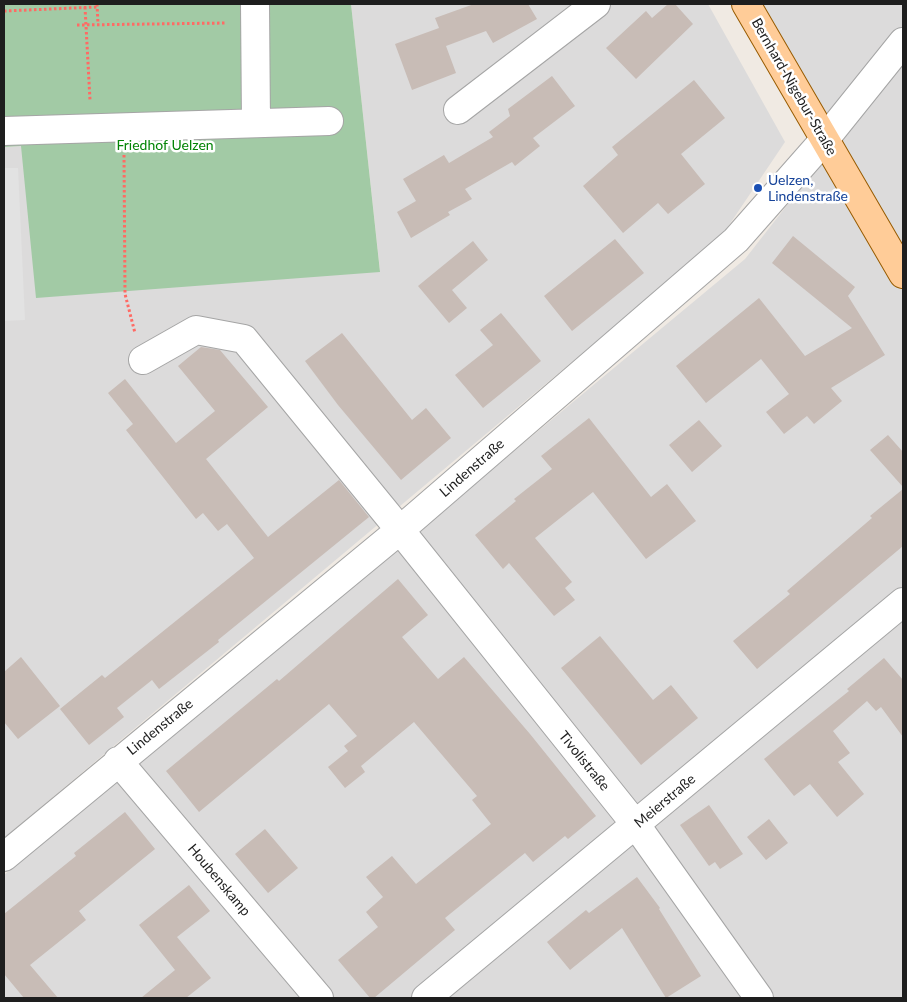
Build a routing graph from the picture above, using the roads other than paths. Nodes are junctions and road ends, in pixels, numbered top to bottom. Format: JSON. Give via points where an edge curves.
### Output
{"nodes":[{"id":1,"x":596,"y":4,"type":"edge"},
{"id":2,"x":746,"y":4,"type":"edge"},
{"id":3,"x":255,"y":13,"type":"edge"},
{"id":4,"x":903,"y":42,"type":"edge"},
{"id":5,"x":458,"y":110,"type":"dead end"},
{"id":6,"x":329,"y":121,"type":"dead end"},
{"id":7,"x":256,"y":123,"type":"junction"},
{"id":8,"x":4,"y":131,"type":"edge"},
{"id":9,"x":825,"y":139,"type":"junction"},
{"id":10,"x":903,"y":274,"type":"edge"},
{"id":11,"x":143,"y":360,"type":"road end"},
{"id":12,"x":400,"y":530,"type":"junction"},
{"id":13,"x":903,"y":602,"type":"edge"},
{"id":14,"x":118,"y":761,"type":"junction"},
{"id":15,"x":636,"y":825,"type":"junction"},
{"id":16,"x":4,"y":857,"type":"edge"},
{"id":17,"x":319,"y":998,"type":"edge"},
{"id":18,"x":426,"y":998,"type":"edge"},
{"id":19,"x":758,"y":998,"type":"edge"}],
"edges":[{"from":1,"to":5,"type":"street"},
{"from":2,"to":9,"type":"main road","name":"Bernhard-Nigebur-Straße"},
{"from":3,"to":7,"type":"street"},
{"from":4,"to":9,"type":"street","name":"Lindenstraße"},
{"from":6,"to":7,"type":"street"},
{"from":7,"to":8,"type":"street"},
{"from":9,"to":10,"type":"main road","name":"Bernhard-Nigebur-Straße"},
{"from":9,"to":12,"type":"street","name":"Lindenstraße","via":[[736,240]]},
{"from":11,"to":12,"type":"street","name":"Tivolistraße","via":[[196,330],[244,339]]},
{"from":12,"to":14,"type":"street","name":"Lindenstraße"},
{"from":12,"to":15,"type":"street","name":"Tivolistraße"},
{"from":13,"to":15,"type":"street","name":"Meierstraße"},
{"from":14,"to":16,"type":"street","name":"Lindenstraße"},
{"from":14,"to":17,"type":"street","name":"Houbenskamp"},
{"from":15,"to":18,"type":"street","name":"Meierstraße"},
{"from":15,"to":19,"type":"street","name":"Tivolistraße"}]}
